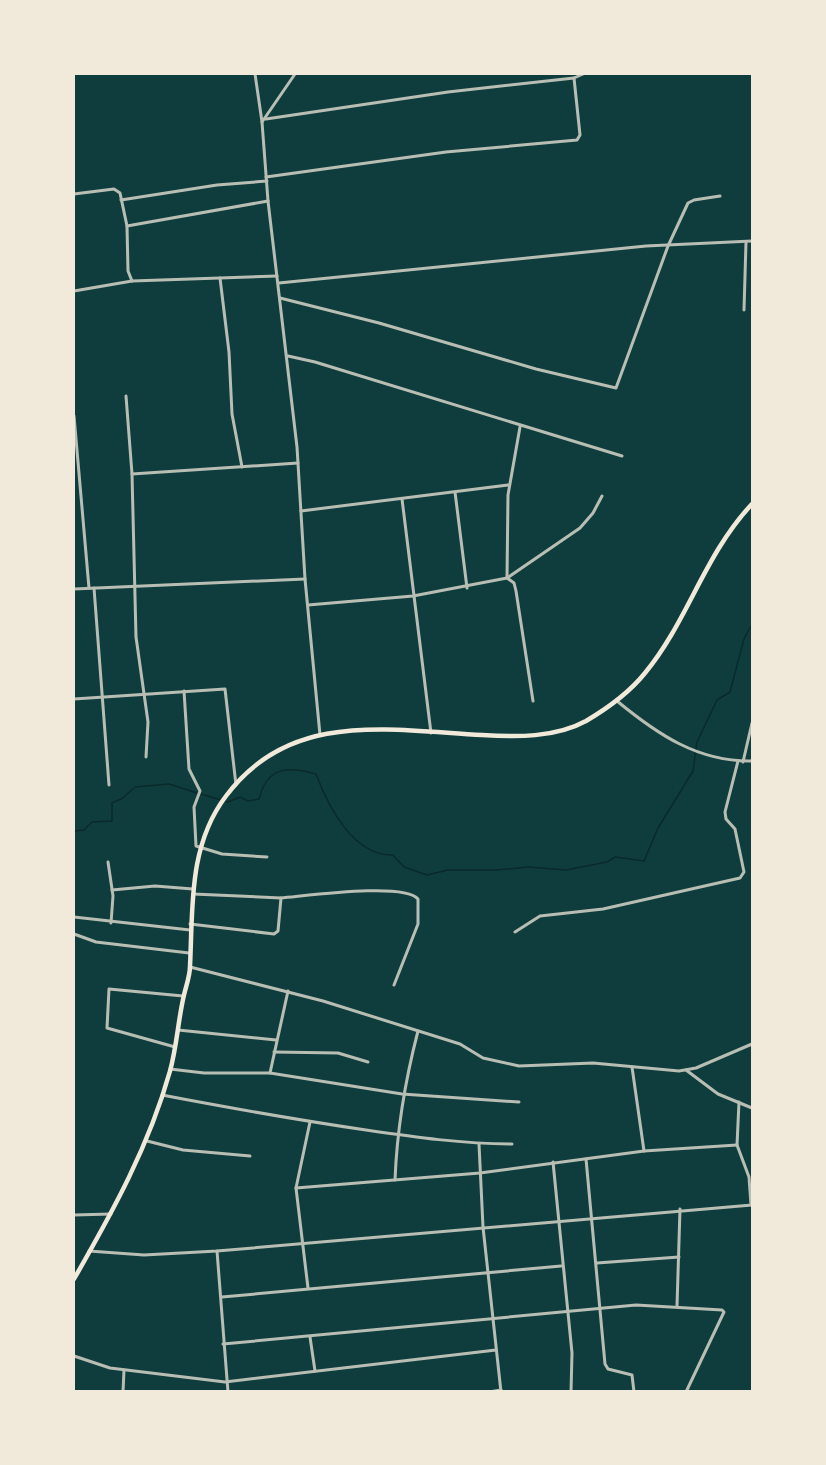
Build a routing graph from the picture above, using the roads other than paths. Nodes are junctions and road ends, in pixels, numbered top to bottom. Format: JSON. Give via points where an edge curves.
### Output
{"nodes":[{"id":1,"x":255,"y":74,"type":"edge"},
{"id":2,"x":295,"y":74,"type":"edge"},
{"id":3,"x":584,"y":74,"type":"edge"},
{"id":4,"x":574,"y":78,"type":"junction"},
{"id":5,"x":264,"y":120,"type":"junction"},
{"id":6,"x":266,"y":179,"type":"junction"},
{"id":7,"x":74,"y":194,"type":"edge"},
{"id":8,"x":720,"y":196,"type":"dead end"},
{"id":9,"x":121,"y":200,"type":"junction"},
{"id":10,"x":268,"y":201,"type":"junction"},
{"id":11,"x":127,"y":226,"type":"junction"},
{"id":12,"x":753,"y":241,"type":"edge"},
{"id":13,"x":746,"y":242,"type":"junction"},
{"id":14,"x":668,"y":246,"type":"junction"},
{"id":15,"x":278,"y":276,"type":"junction"},
{"id":16,"x":220,"y":278,"type":"junction"},
{"id":17,"x":132,"y":281,"type":"junction"},
{"id":18,"x":278,"y":283,"type":"junction"},
{"id":19,"x":74,"y":291,"type":"edge"},
{"id":20,"x":280,"y":298,"type":"junction"},
{"id":21,"x":744,"y":310,"type":"dead end"},
{"id":22,"x":288,"y":356,"type":"junction"},
{"id":23,"x":126,"y":396,"type":"dead end"},
{"id":24,"x":74,"y":416,"type":"edge"},
{"id":25,"x":520,"y":426,"type":"junction"},
{"id":26,"x":622,"y":456,"type":"dead end"},
{"id":27,"x":298,"y":463,"type":"junction"},
{"id":28,"x":242,"y":467,"type":"junction"},
{"id":29,"x":132,"y":474,"type":"junction"},
{"id":30,"x":509,"y":485,"type":"junction"},
{"id":31,"x":455,"y":492,"type":"junction"},
{"id":32,"x":602,"y":496,"type":"dead end"},
{"id":33,"x":402,"y":499,"type":"junction"},
{"id":34,"x":753,"y":504,"type":"edge"},
{"id":35,"x":302,"y":511,"type":"junction"},
{"id":36,"x":507,"y":578,"type":"junction"},
{"id":37,"x":305,"y":579,"type":"junction"},
{"id":38,"x":135,"y":587,"type":"junction"},
{"id":39,"x":91,"y":588,"type":"junction"},
{"id":40,"x":467,"y":588,"type":"junction"},
{"id":41,"x":74,"y":589,"type":"edge"},
{"id":42,"x":413,"y":596,"type":"junction"},
{"id":43,"x":308,"y":606,"type":"junction"},
{"id":44,"x":184,"y":691,"type":"junction"},
{"id":45,"x":144,"y":694,"type":"junction"},
{"id":46,"x":101,"y":697,"type":"junction"},
{"id":47,"x":74,"y":699,"type":"edge"},
{"id":48,"x":532,"y":701,"type":"dead end"},
{"id":49,"x":617,"y":701,"type":"junction"},
{"id":50,"x":753,"y":723,"type":"edge"},
{"id":51,"x":431,"y":733,"type":"junction"},
{"id":52,"x":320,"y":735,"type":"junction"},
{"id":53,"x":146,"y":758,"type":"dead end"},
{"id":54,"x":738,"y":761,"type":"junction"},
{"id":55,"x":753,"y":761,"type":"edge"},
{"id":56,"x":743,"y":762,"type":"junction"},
{"id":57,"x":109,"y":785,"type":"dead end"},
{"id":58,"x":236,"y":785,"type":"junction"},
{"id":59,"x":200,"y":849,"type":"junction"},
{"id":60,"x":267,"y":857,"type":"dead end"},
{"id":61,"x":108,"y":862,"type":"dead end"},
{"id":62,"x":111,"y":890,"type":"junction"},
{"id":63,"x":193,"y":891,"type":"junction"},
{"id":64,"x":281,"y":898,"type":"junction"},
{"id":65,"x":74,"y":917,"type":"edge"},
{"id":66,"x":111,"y":923,"type":"junction"},
{"id":67,"x":190,"y":924,"type":"junction"},
{"id":68,"x":190,"y":930,"type":"junction"},
{"id":69,"x":515,"y":932,"type":"dead end"},
{"id":70,"x":74,"y":934,"type":"edge"},
{"id":71,"x":189,"y":953,"type":"junction"},
{"id":72,"x":190,"y":968,"type":"junction"},
{"id":73,"x":394,"y":985,"type":"dead end"},
{"id":74,"x":288,"y":991,"type":"junction"},
{"id":75,"x":183,"y":996,"type":"junction"},
{"id":76,"x":178,"y":1030,"type":"junction"},
{"id":77,"x":418,"y":1031,"type":"junction"},
{"id":78,"x":276,"y":1040,"type":"junction"},
{"id":79,"x":753,"y":1044,"type":"edge"},
{"id":80,"x":175,"y":1047,"type":"junction"},
{"id":81,"x":274,"y":1052,"type":"junction"},
{"id":82,"x":368,"y":1062,"type":"dead end"},
{"id":83,"x":632,"y":1067,"type":"junction"},
{"id":84,"x":170,"y":1069,"type":"junction"},
{"id":85,"x":686,"y":1070,"type":"junction"},
{"id":86,"x":270,"y":1073,"type":"junction"},
{"id":87,"x":402,"y":1094,"type":"junction"},
{"id":88,"x":162,"y":1095,"type":"junction"},
{"id":89,"x":519,"y":1102,"type":"dead end"},
{"id":90,"x":739,"y":1102,"type":"junction"},
{"id":91,"x":753,"y":1108,"type":"edge"},
{"id":92,"x":310,"y":1122,"type":"junction"},
{"id":93,"x":396,"y":1134,"type":"junction"},
{"id":94,"x":147,"y":1142,"type":"junction"},
{"id":95,"x":479,"y":1144,"type":"junction"},
{"id":96,"x":512,"y":1144,"type":"dead end"},
{"id":97,"x":737,"y":1145,"type":"junction"},
{"id":98,"x":644,"y":1151,"type":"junction"},
{"id":99,"x":250,"y":1156,"type":"dead end"},
{"id":100,"x":586,"y":1159,"type":"junction"},
{"id":101,"x":553,"y":1162,"type":"junction"},
{"id":102,"x":480,"y":1173,"type":"junction"},
{"id":103,"x":395,"y":1180,"type":"junction"},
{"id":104,"x":296,"y":1188,"type":"junction"},
{"id":105,"x":752,"y":1205,"type":"edge"},
{"id":106,"x":680,"y":1209,"type":"junction"},
{"id":107,"x":112,"y":1214,"type":"junction"},
{"id":108,"x":74,"y":1215,"type":"edge"},
{"id":109,"x":591,"y":1217,"type":"junction"},
{"id":110,"x":558,"y":1220,"type":"junction"},
{"id":111,"x":483,"y":1227,"type":"junction"},
{"id":112,"x":301,"y":1241,"type":"junction"},
{"id":113,"x":89,"y":1251,"type":"junction"},
{"id":114,"x":217,"y":1251,"type":"junction"},
{"id":115,"x":679,"y":1257,"type":"junction"},
{"id":116,"x":597,"y":1263,"type":"junction"},
{"id":117,"x":561,"y":1266,"type":"junction"},
{"id":118,"x":488,"y":1274,"type":"junction"},
{"id":119,"x":74,"y":1278,"type":"edge"},
{"id":120,"x":308,"y":1288,"type":"junction"},
{"id":121,"x":222,"y":1297,"type":"junction"},
{"id":122,"x":677,"y":1307,"type":"junction"},
{"id":123,"x":601,"y":1309,"type":"junction"},
{"id":124,"x":567,"y":1312,"type":"junction"},
{"id":125,"x":492,"y":1320,"type":"junction"},
{"id":126,"x":310,"y":1337,"type":"junction"},
{"id":127,"x":223,"y":1344,"type":"junction"},
{"id":128,"x":496,"y":1350,"type":"junction"},
{"id":129,"x":74,"y":1356,"type":"edge"},
{"id":130,"x":124,"y":1370,"type":"junction"},
{"id":131,"x":315,"y":1371,"type":"junction"},
{"id":132,"x":225,"y":1382,"type":"junction"},
{"id":133,"x":501,"y":1391,"type":"edge"},
{"id":134,"x":123,"y":1392,"type":"edge"},
{"id":135,"x":228,"y":1392,"type":"edge"},
{"id":136,"x":489,"y":1392,"type":"edge"},
{"id":137,"x":571,"y":1392,"type":"edge"},
{"id":138,"x":634,"y":1392,"type":"edge"},
{"id":139,"x":686,"y":1392,"type":"edge"}],
"edges":[{"from":1,"to":5,"type":"street"},
{"from":2,"to":5,"type":"street"},
{"from":3,"to":4,"type":"street"},
{"from":4,"to":5,"type":"street","via":[[448,92]]},
{"from":4,"to":6,"type":"street","via":[[580,135],[577,140],[446,152]]},
{"from":5,"to":6,"type":"street"},
{"from":6,"to":9,"type":"street"},
{"from":6,"to":10,"type":"street"},
{"from":7,"to":9,"type":"street","via":[[114,189]]},
{"from":8,"to":14,"type":"street","via":[[688,203]]},
{"from":9,"to":11,"type":"street"},
{"from":10,"to":11,"type":"street"},
{"from":10,"to":15,"type":"street"},
{"from":11,"to":17,"type":"street","via":[[128,271]]},
{"from":12,"to":13,"type":"street"},
{"from":13,"to":14,"type":"street"},
{"from":13,"to":21,"type":"street"},
{"from":14,"to":18,"type":"street"},
{"from":14,"to":20,"type":"street","via":[[616,388]]},
{"from":15,"to":16,"type":"street"},
{"from":15,"to":18,"type":"street"},
{"from":16,"to":17,"type":"street"},
{"from":16,"to":28,"type":"street","via":[[232,414]]},
{"from":17,"to":19,"type":"street"},
{"from":18,"to":20,"type":"street"},
{"from":20,"to":22,"type":"street"},
{"from":22,"to":25,"type":"street"},
{"from":22,"to":27,"type":"street"},
{"from":23,"to":29,"type":"street"},
{"from":24,"to":39,"type":"street"},
{"from":25,"to":26,"type":"street"},
{"from":25,"to":30,"type":"street"},
{"from":27,"to":28,"type":"street"},
{"from":27,"to":35,"type":"street"},
{"from":28,"to":29,"type":"street"},
{"from":29,"to":38,"type":"street"},
{"from":30,"to":31,"type":"street"},
{"from":30,"to":36,"type":"street"},
{"from":31,"to":33,"type":"street"},
{"from":31,"to":40,"type":"street"},
{"from":32,"to":36,"type":"street","via":[[580,528]]},
{"from":33,"to":35,"type":"street"},
{"from":33,"to":42,"type":"street"},
{"from":34,"to":49,"type":"highway","via":[[720,544],[648,671]]},
{"from":35,"to":37,"type":"street"},
{"from":36,"to":40,"type":"street"},
{"from":36,"to":48,"type":"street","via":[[516,591]]},
{"from":37,"to":38,"type":"street"},
{"from":37,"to":43,"type":"street"},
{"from":38,"to":39,"type":"street"},
{"from":38,"to":45,"type":"street","via":[[136,637]]},
{"from":39,"to":41,"type":"street"},
{"from":39,"to":46,"type":"street"},
{"from":40,"to":42,"type":"street"},
{"from":42,"to":43,"type":"street"},
{"from":42,"to":51,"type":"street"},
{"from":43,"to":52,"type":"street"},
{"from":44,"to":45,"type":"street"},
{"from":44,"to":58,"type":"street","via":[[225,690]]},
{"from":44,"to":59,"type":"street","via":[[189,769],[200,791],[194,807],[196,846]]},
{"from":45,"to":46,"type":"street"},
{"from":45,"to":53,"type":"street","via":[[148,722]]},
{"from":46,"to":47,"type":"street"},
{"from":46,"to":57,"type":"street"},
{"from":49,"to":51,"type":"highway","via":[[563,731],[501,737]]},
{"from":49,"to":54,"type":"street","via":[[655,732],[685,749]]},
{"from":50,"to":56,"type":"street"},
{"from":51,"to":52,"type":"highway","via":[[374,730]]},
{"from":52,"to":58,"type":"highway","via":[[280,748],[257,763]]},
{"from":54,"to":56,"type":"street"},
{"from":54,"to":69,"type":"street","via":[[724,812],[735,829],[744,872],[740,878],[603,909],[540,916]]},
{"from":55,"to":56,"type":"street"},
{"from":58,"to":59,"type":"highway","via":[[220,805]]},
{"from":59,"to":60,"type":"street"},
{"from":59,"to":63,"type":"highway"},
{"from":61,"to":62,"type":"street"},
{"from":62,"to":63,"type":"street","via":[[155,886]]},
{"from":62,"to":66,"type":"street"},
{"from":63,"to":64,"type":"street"},
{"from":63,"to":67,"type":"highway"},
{"from":64,"to":67,"type":"street","via":[[276,933]]},
{"from":64,"to":73,"type":"street","via":[[371,890],[415,895],[418,924]]},
{"from":65,"to":66,"type":"street"},
{"from":66,"to":68,"type":"street"},
{"from":67,"to":68,"type":"highway"},
{"from":68,"to":71,"type":"highway"},
{"from":70,"to":71,"type":"street","via":[[96,942]]},
{"from":71,"to":72,"type":"highway"},
{"from":72,"to":74,"type":"street"},
{"from":72,"to":75,"type":"highway"},
{"from":74,"to":77,"type":"street"},
{"from":74,"to":78,"type":"street"},
{"from":75,"to":76,"type":"highway"},
{"from":75,"to":80,"type":"street","via":[[110,989],[107,1028]]},
{"from":76,"to":78,"type":"street"},
{"from":76,"to":80,"type":"highway"},
{"from":77,"to":83,"type":"street","via":[[460,1044],[483,1058],[519,1066],[588,1062]]},
{"from":77,"to":87,"type":"street"},
{"from":78,"to":81,"type":"street"},
{"from":79,"to":85,"type":"street"},
{"from":80,"to":84,"type":"highway"},
{"from":81,"to":82,"type":"street","via":[[338,1053]]},
{"from":81,"to":86,"type":"street"},
{"from":83,"to":85,"type":"street"},
{"from":83,"to":98,"type":"street"},
{"from":84,"to":86,"type":"street","via":[[204,1074]]},
{"from":84,"to":88,"type":"highway"},
{"from":85,"to":90,"type":"street","via":[[718,1094]]},
{"from":86,"to":87,"type":"street"},
{"from":87,"to":89,"type":"street"},
{"from":87,"to":93,"type":"street"},
{"from":88,"to":92,"type":"street"},
{"from":88,"to":94,"type":"highway"},
{"from":90,"to":91,"type":"street"},
{"from":90,"to":97,"type":"street"},
{"from":92,"to":93,"type":"street"},
{"from":92,"to":104,"type":"street"},
{"from":93,"to":95,"type":"street"},
{"from":93,"to":103,"type":"street"},
{"from":94,"to":99,"type":"street","via":[[183,1150]]},
{"from":94,"to":107,"type":"highway"},
{"from":95,"to":96,"type":"street"},
{"from":95,"to":102,"type":"street"},
{"from":97,"to":98,"type":"street"},
{"from":97,"to":105,"type":"street","via":[[749,1177]]},
{"from":98,"to":100,"type":"street"},
{"from":100,"to":101,"type":"street"},
{"from":100,"to":109,"type":"street"},
{"from":101,"to":102,"type":"street"},
{"from":101,"to":110,"type":"street"},
{"from":102,"to":103,"type":"street"},
{"from":102,"to":111,"type":"street"},
{"from":103,"to":104,"type":"street"},
{"from":104,"to":112,"type":"street"},
{"from":105,"to":106,"type":"street"},
{"from":106,"to":109,"type":"street"},
{"from":106,"to":115,"type":"street"},
{"from":107,"to":108,"type":"street"},
{"from":107,"to":113,"type":"highway"},
{"from":109,"to":110,"type":"street"},
{"from":109,"to":116,"type":"street"},
{"from":110,"to":111,"type":"street"},
{"from":110,"to":117,"type":"street"},
{"from":111,"to":112,"type":"street"},
{"from":111,"to":118,"type":"street"},
{"from":112,"to":114,"type":"street"},
{"from":112,"to":120,"type":"street"},
{"from":113,"to":114,"type":"street","via":[[148,1255]]},
{"from":113,"to":119,"type":"highway"},
{"from":114,"to":121,"type":"street"},
{"from":115,"to":116,"type":"street"},
{"from":115,"to":122,"type":"street"},
{"from":116,"to":123,"type":"street"},
{"from":117,"to":118,"type":"street"},
{"from":117,"to":124,"type":"street"},
{"from":118,"to":120,"type":"street"},
{"from":118,"to":125,"type":"street"},
{"from":120,"to":121,"type":"street"},
{"from":121,"to":127,"type":"street"},
{"from":122,"to":123,"type":"street","via":[[636,1305]]},
{"from":122,"to":139,"type":"street","via":[[724,1312]]},
{"from":123,"to":124,"type":"street"},
{"from":123,"to":138,"type":"street","via":[[605,1366],[632,1375]]},
{"from":124,"to":125,"type":"street"},
{"from":124,"to":137,"type":"street"},
{"from":125,"to":126,"type":"street"},
{"from":125,"to":128,"type":"street"},
{"from":126,"to":127,"type":"street"},
{"from":126,"to":131,"type":"street"},
{"from":127,"to":132,"type":"street"},
{"from":128,"to":131,"type":"street"},
{"from":128,"to":133,"type":"street"},
{"from":129,"to":130,"type":"street"},
{"from":130,"to":132,"type":"street"},
{"from":130,"to":134,"type":"street"},
{"from":131,"to":132,"type":"street"},
{"from":132,"to":135,"type":"street"},
{"from":133,"to":136,"type":"street"}]}
